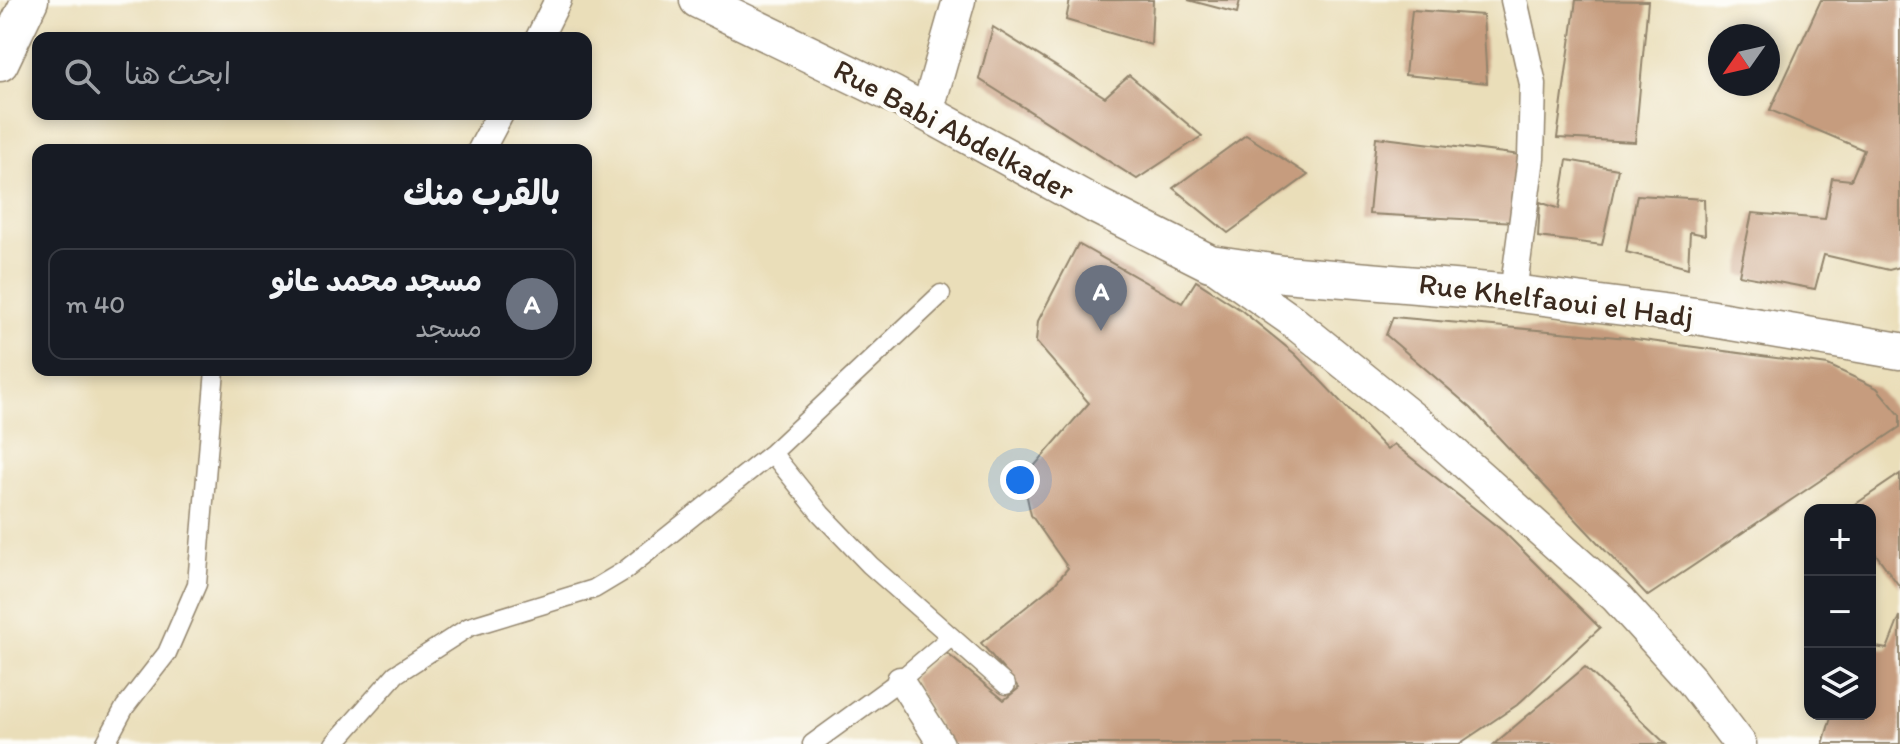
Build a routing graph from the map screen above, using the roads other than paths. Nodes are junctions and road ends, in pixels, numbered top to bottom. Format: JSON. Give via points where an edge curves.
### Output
{"nodes":[{"id":1,"x":30,"y":0,"type":"edge"},
{"id":2,"x":558,"y":0,"type":"edge"},
{"id":3,"x":698,"y":0,"type":"edge"},
{"id":4,"x":959,"y":0,"type":"edge"},
{"id":5,"x":1514,"y":0,"type":"edge"},
{"id":6,"x":542,"y":32,"type":"edge"},
{"id":7,"x":0,"y":63,"type":"edge"},
{"id":8,"x":927,"y":112,"type":"junction"},
{"id":9,"x":497,"y":120,"type":"edge"},
{"id":10,"x":484,"y":144,"type":"edge"},
{"id":11,"x":1210,"y":263,"type":"junction"},
{"id":12,"x":1513,"y":293,"type":"junction"},
{"id":13,"x":941,"y":294,"type":"dead end"},
{"id":14,"x":1900,"y":351,"type":"edge"},
{"id":15,"x":214,"y":376,"type":"edge"},
{"id":16,"x":772,"y":453,"type":"junction"},
{"id":17,"x":951,"y":637,"type":"junction"},
{"id":18,"x":900,"y":680,"type":"junction"},
{"id":19,"x":1006,"y":685,"type":"dead end"},
{"id":20,"x":105,"y":744,"type":"edge"},
{"id":21,"x":334,"y":744,"type":"edge"},
{"id":22,"x":812,"y":744,"type":"edge"},
{"id":23,"x":941,"y":744,"type":"edge"},
{"id":24,"x":1740,"y":744,"type":"edge"}],
"edges":[{"from":1,"to":7,"type":"main road"},
{"from":2,"to":6,"type":"street"},
{"from":3,"to":8,"type":"main road","name":"Rue Babi Abdelkader"},
{"from":4,"to":8,"type":"street"},
{"from":5,"to":12,"type":"street","via":[[1533,84],[1531,158]]},
{"from":8,"to":11,"type":"main road","name":"Rue Babi Abdelkader"},
{"from":9,"to":10,"type":"street"},
{"from":11,"to":12,"type":"main road","name":"Rue Khelfaoui el Hadj"},
{"from":11,"to":24,"type":"street","via":[[1291,320],[1420,424],[1616,597]]},
{"from":12,"to":14,"type":"main road","name":"Rue Khelfaoui el Hadj","via":[[1696,316]]},
{"from":13,"to":16,"type":"street"},
{"from":15,"to":20,"type":"street","via":[[197,584],[167,653],[125,707]]},
{"from":16,"to":17,"type":"street","via":[[870,565]]},
{"from":16,"to":21,"type":"street","via":[[594,589],[469,627],[396,674]]},
{"from":17,"to":18,"type":"street"},
{"from":17,"to":19,"type":"street"},
{"from":18,"to":22,"type":"street"},
{"from":18,"to":23,"type":"street"}]}
